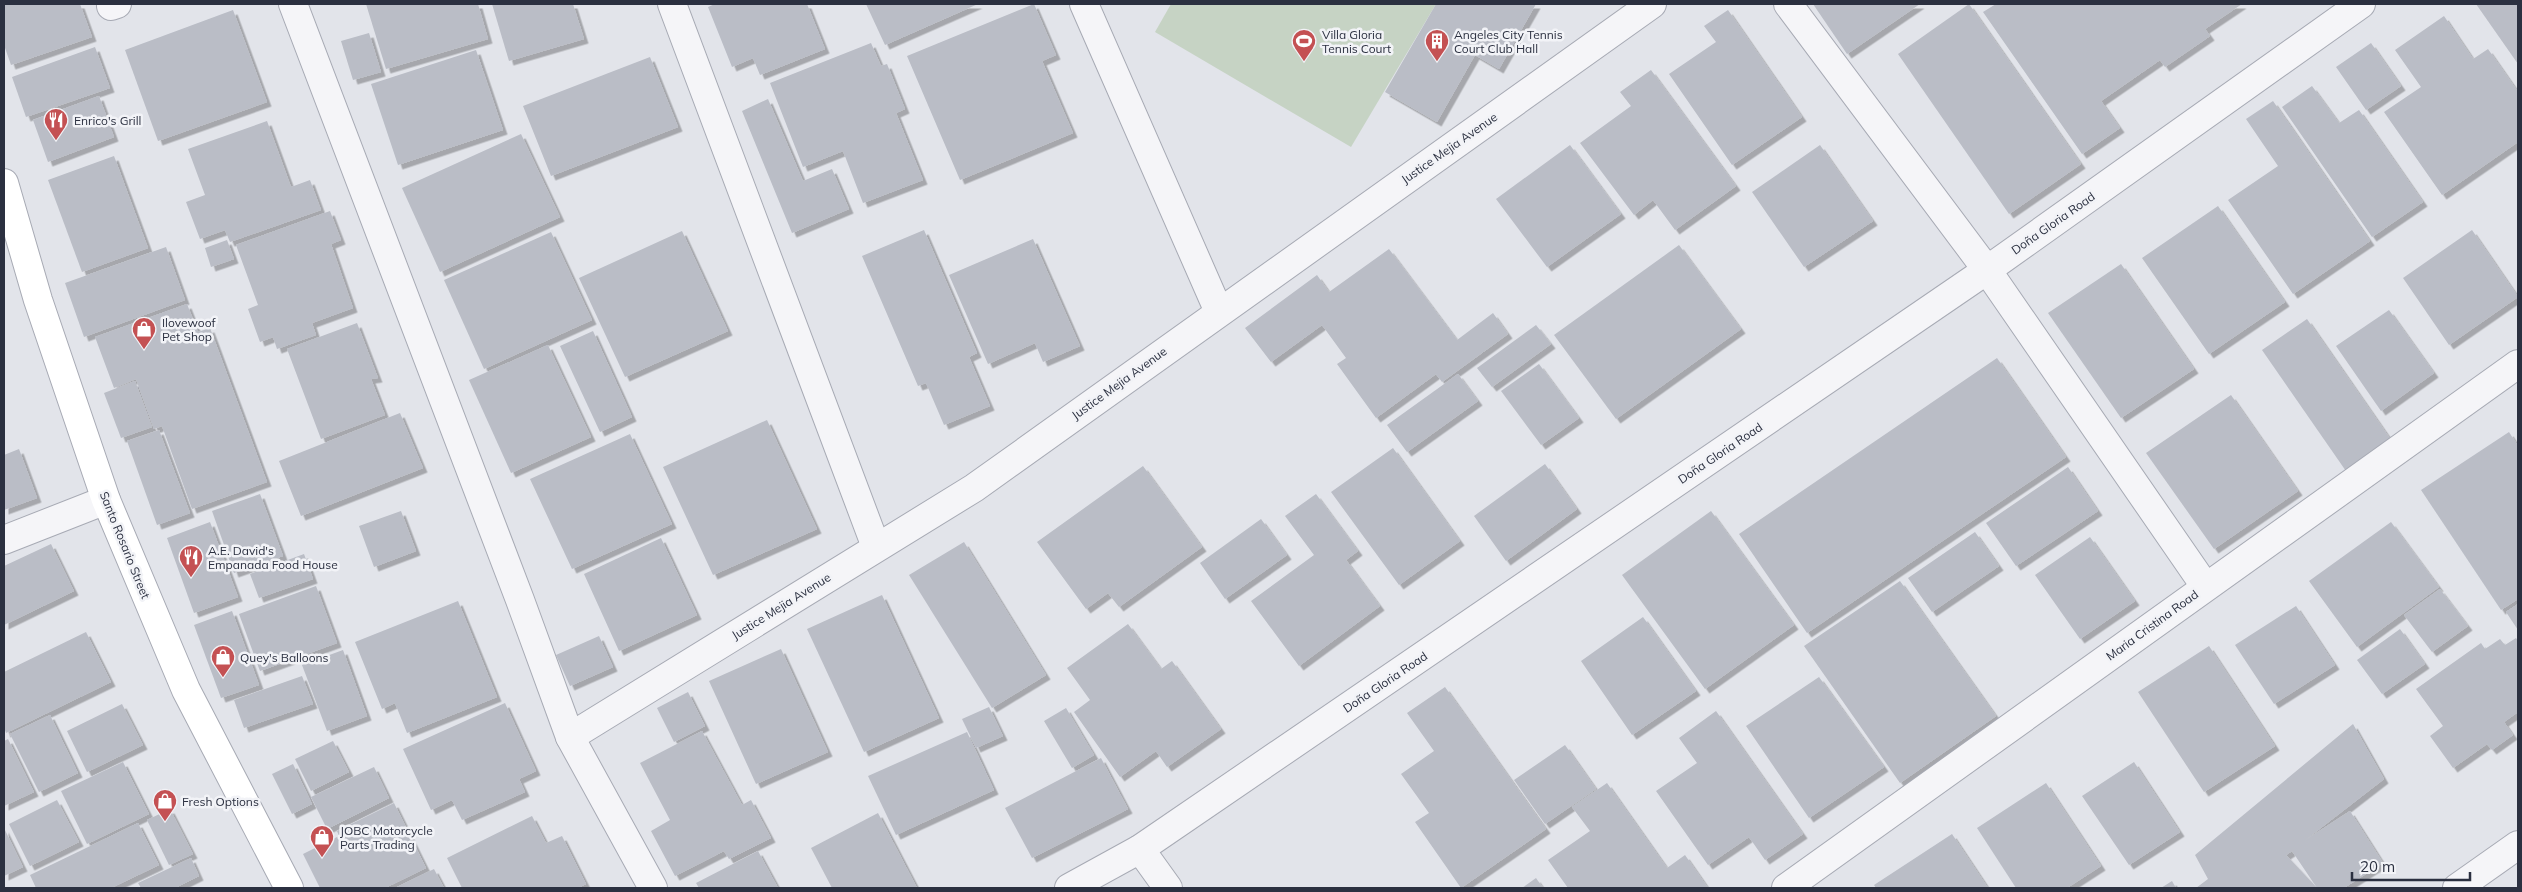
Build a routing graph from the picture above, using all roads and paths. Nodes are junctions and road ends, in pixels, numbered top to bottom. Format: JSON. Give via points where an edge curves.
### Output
{"nodes":[{"id":1,"x":293,"y":4,"type":"edge"},
{"id":2,"x":672,"y":4,"type":"edge"},
{"id":3,"x":1084,"y":4,"type":"edge"},
{"id":4,"x":1652,"y":4,"type":"edge"},
{"id":5,"x":1788,"y":4,"type":"edge"},
{"id":6,"x":2361,"y":4,"type":"edge"},
{"id":7,"x":4,"y":183,"type":"edge"},
{"id":8,"x":1987,"y":270,"type":"junction"},
{"id":9,"x":1219,"y":312,"type":"junction"},
{"id":10,"x":2518,"y":364,"type":"edge"},
{"id":11,"x":106,"y":500,"type":"junction"},
{"id":12,"x":4,"y":540,"type":"edge"},
{"id":13,"x":876,"y":547,"type":"junction"},
{"id":14,"x":2205,"y":586,"type":"junction"},
{"id":15,"x":570,"y":737,"type":"junction"},
{"id":16,"x":2518,"y":845,"type":"edge"},
{"id":17,"x":1140,"y":849,"type":"junction"},
{"id":18,"x":289,"y":888,"type":"edge"},
{"id":19,"x":653,"y":888,"type":"edge"},
{"id":20,"x":1069,"y":888,"type":"edge"},
{"id":21,"x":1168,"y":888,"type":"edge"},
{"id":22,"x":1786,"y":888,"type":"edge"},
{"id":23,"x":2457,"y":888,"type":"edge"}],
"edges":[{"from":1,"to":15,"type":"street"},
{"from":2,"to":13,"type":"street"},
{"from":3,"to":9,"type":"street"},
{"from":4,"to":9,"type":"street","name":"Justice Mejia Avenue"},
{"from":5,"to":8,"type":"street"},
{"from":6,"to":8,"type":"street","name":"Doña Gloria Road"},
{"from":7,"to":11,"type":"main road","name":"Santo Rosario Street","via":[[38,300]]},
{"from":8,"to":14,"type":"street"},
{"from":8,"to":17,"type":"street","name":"Doña Gloria Road"},
{"from":9,"to":13,"type":"street","name":"Justice Mejia Avenue","via":[[974,488]]},
{"from":10,"to":14,"type":"street","name":"Maria Cristina Road"},
{"from":11,"to":12,"type":"street"},
{"from":11,"to":18,"type":"main road","name":"Santo Rosario Street","via":[[186,690]]},
{"from":13,"to":15,"type":"street","name":"Justice Mejia Avenue"},
{"from":14,"to":22,"type":"street","name":"Maria Cristina Road"},
{"from":15,"to":19,"type":"street"},
{"from":16,"to":23,"type":"street"},
{"from":17,"to":20,"type":"street","name":"Doña Gloria Road"},
{"from":17,"to":21,"type":"street"}]}
